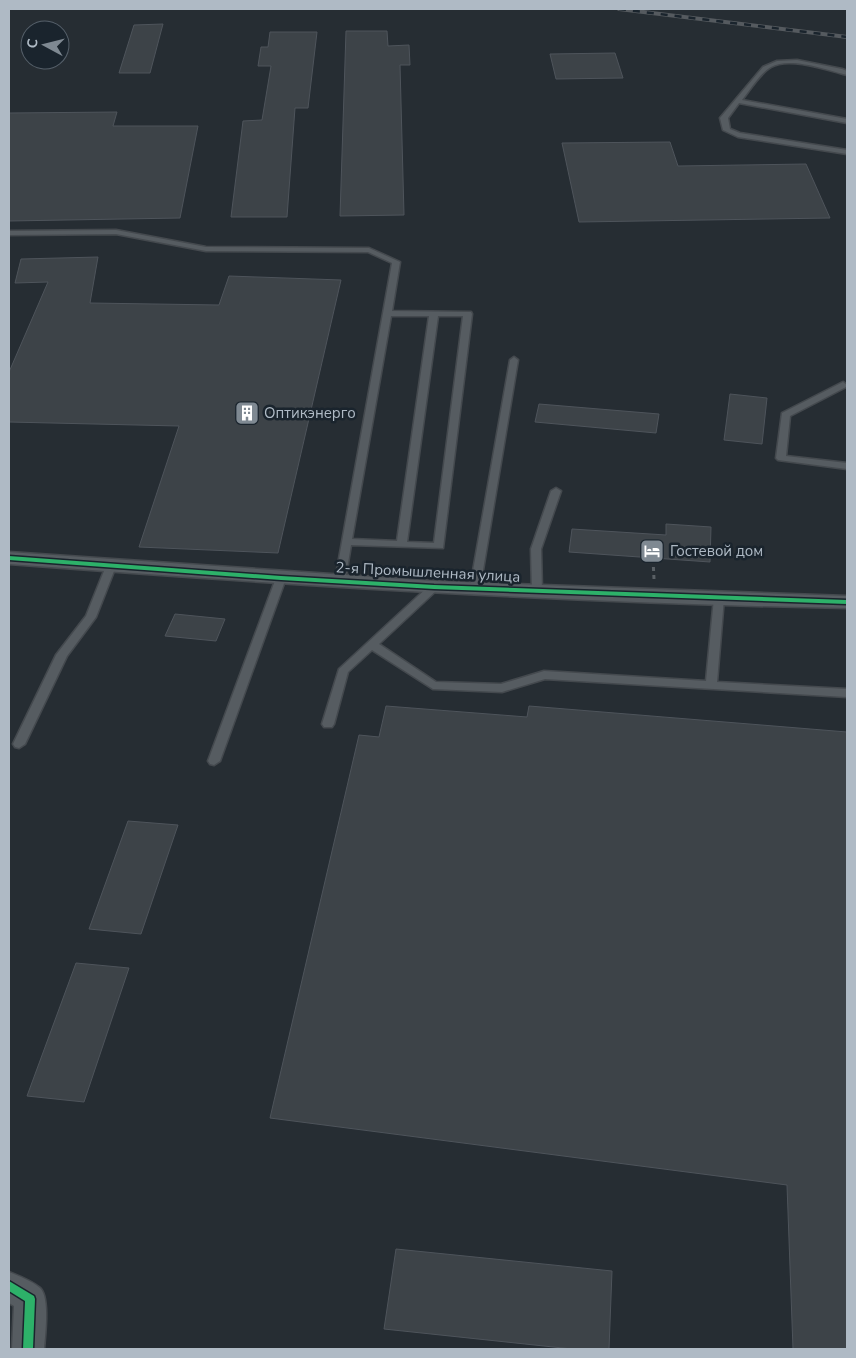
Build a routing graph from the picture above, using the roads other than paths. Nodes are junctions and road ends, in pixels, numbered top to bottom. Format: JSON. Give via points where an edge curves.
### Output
{"nodes":[{"id":1,"x":847,"y":73,"type":"edge"},
{"id":2,"x":739,"y":101,"type":"junction"},
{"id":3,"x":847,"y":121,"type":"edge"},
{"id":4,"x":847,"y":151,"type":"edge"},
{"id":5,"x":9,"y":233,"type":"edge"},
{"id":6,"x":387,"y":313,"type":"junction"},
{"id":7,"x":434,"y":314,"type":"junction"},
{"id":8,"x":514,"y":360,"type":"dead end"},
{"id":9,"x":843,"y":385,"type":"dead end"},
{"id":10,"x":847,"y":466,"type":"edge"},
{"id":11,"x":556,"y":491,"type":"dead end"},
{"id":12,"x":347,"y":542,"type":"junction"},
{"id":13,"x":402,"y":544,"type":"junction"},
{"id":14,"x":9,"y":558,"type":"edge"},
{"id":15,"x":111,"y":566,"type":"junction"},
{"id":16,"x":281,"y":578,"type":"junction"},
{"id":17,"x":340,"y":581,"type":"junction"},
{"id":18,"x":434,"y":587,"type":"junction"},
{"id":19,"x":474,"y":588,"type":"junction"},
{"id":20,"x":537,"y":591,"type":"junction"},
{"id":21,"x":719,"y":598,"type":"junction"},
{"id":22,"x":847,"y":602,"type":"edge"},
{"id":23,"x":371,"y":644,"type":"junction"},
{"id":24,"x":711,"y":685,"type":"junction"},
{"id":25,"x":846,"y":692,"type":"edge"},
{"id":26,"x":328,"y":724,"type":"dead end"},
{"id":27,"x":19,"y":744,"type":"dead end"},
{"id":28,"x":214,"y":761,"type":"dead end"},
{"id":29,"x":9,"y":1286,"type":"edge"},
{"id":30,"x":28,"y":1349,"type":"edge"}],
"edges":[{"from":1,"to":2,"type":"lane","via":[[796,63],[768,65]]},
{"from":2,"to":3,"type":"lane"},
{"from":2,"to":4,"type":"lane","via":[[724,118],[727,130],[732,133]]},
{"from":5,"to":6,"type":"lane","via":[[116,232],[206,249],[368,250],[396,262]]},
{"from":6,"to":7,"type":"lane"},
{"from":6,"to":12,"type":"lane"},
{"from":7,"to":13,"type":"lane"},
{"from":7,"to":13,"type":"lane","via":[[468,314],[439,546]]},
{"from":8,"to":19,"type":"lane"},
{"from":9,"to":10,"type":"lane","via":[[785,415],[781,458]]},
{"from":11,"to":20,"type":"lane","via":[[536,549]]},
{"from":12,"to":13,"type":"lane"},
{"from":12,"to":17,"type":"lane"},
{"from":14,"to":15,"type":"street","name":"2-я Промышленная улица"},
{"from":15,"to":16,"type":"street","name":"2-я Промышленная улица"},
{"from":15,"to":27,"type":"lane","via":[[91,617],[62,655]]},
{"from":16,"to":17,"type":"street","name":"2-я Промышленная улица"},
{"from":16,"to":28,"type":"lane"},
{"from":17,"to":18,"type":"street","name":"2-я Промышленная улица"},
{"from":18,"to":19,"type":"street","name":"2-я Промышленная улица"},
{"from":18,"to":23,"type":"lane"},
{"from":19,"to":20,"type":"street","name":"2-я Промышленная улица"},
{"from":20,"to":21,"type":"street","name":"2-я Промышленная улица"},
{"from":21,"to":22,"type":"street","name":"2-я Промышленная улица"},
{"from":21,"to":24,"type":"lane"},
{"from":23,"to":24,"type":"lane","via":[[433,685],[502,688],[544,675]]},
{"from":23,"to":26,"type":"lane","via":[[343,671]]},
{"from":24,"to":25,"type":"lane"},
{"from":29,"to":30,"type":"street","via":[[30,1299]]}]}
